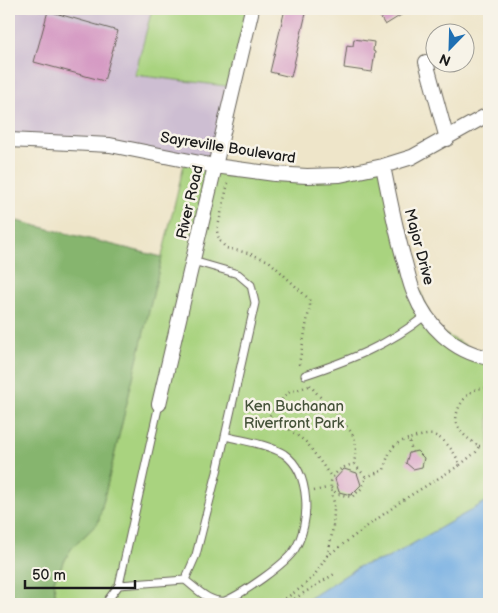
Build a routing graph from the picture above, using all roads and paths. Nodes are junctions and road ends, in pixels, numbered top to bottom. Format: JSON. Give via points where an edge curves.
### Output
{"nodes":[{"id":1,"x":252,"y":9,"type":"edge"},
{"id":2,"x":429,"y":72,"type":"edge"},
{"id":3,"x":489,"y":114,"type":"edge"},
{"id":4,"x":447,"y":139,"type":"junction"},
{"id":5,"x":9,"y":140,"type":"edge"},
{"id":6,"x":216,"y":166,"type":"junction"},
{"id":7,"x":383,"y":166,"type":"junction"},
{"id":8,"x":228,"y":183,"type":"dead end"},
{"id":9,"x":193,"y":261,"type":"junction"},
{"id":10,"x":426,"y":315,"type":"junction"},
{"id":11,"x":489,"y":358,"type":"edge"},
{"id":12,"x":305,"y":375,"type":"junction"},
{"id":13,"x":311,"y":386,"type":"junction"},
{"id":14,"x":489,"y":388,"type":"edge"},
{"id":15,"x":159,"y":404,"type":"joint"},
{"id":16,"x":247,"y":415,"type":"dead end"},
{"id":17,"x":267,"y":419,"type":"junction"},
{"id":18,"x":225,"y":436,"type":"junction"},
{"id":19,"x":409,"y":438,"type":"junction"},
{"id":20,"x":479,"y":446,"type":"junction"},
{"id":21,"x":489,"y":446,"type":"edge"},
{"id":22,"x":412,"y":452,"type":"dead end"},
{"id":23,"x":354,"y":464,"type":"junction"},
{"id":24,"x":460,"y":465,"type":"junction"},
{"id":25,"x":366,"y":476,"type":"junction"},
{"id":26,"x":332,"y":478,"type":"junction"},
{"id":27,"x":330,"y":487,"type":"junction"},
{"id":28,"x":327,"y":556,"type":"junction"},
{"id":29,"x":336,"y":572,"type":"dead end"},
{"id":30,"x":186,"y":580,"type":"junction"},
{"id":31,"x":119,"y":586,"type":"junction"},
{"id":32,"x":105,"y":604,"type":"edge"},
{"id":33,"x":277,"y":604,"type":"edge"},
{"id":34,"x":286,"y":604,"type":"edge"}],
"edges":[{"from":1,"to":6,"type":"street","name":"River Road"},
{"from":2,"to":4,"type":"street"},
{"from":3,"to":4,"type":"street","name":"Sayreville Boulevard"},
{"from":4,"to":7,"type":"street","name":"Sayreville Boulevard","via":[[412,157]]},
{"from":5,"to":6,"type":"street","name":"Sayreville Boulevard","via":[[110,145]]},
{"from":6,"to":7,"type":"street","name":"Sayreville Boulevard","via":[[307,176],[340,175]]},
{"from":6,"to":9,"type":"street","name":"River Road"},
{"from":7,"to":10,"type":"street","name":"Major Drive","via":[[398,240],[414,293]]},
{"from":8,"to":12,"type":"path","via":[[217,231],[219,240],[226,248],[269,261],[308,299],[310,305],[299,364]]},
{"from":9,"to":15,"type":"street","name":"River Road"},
{"from":9,"to":18,"type":"lane","via":[[238,274],[252,285],[255,303]]},
{"from":10,"to":11,"type":"street","name":"Major Drive","via":[[450,342],[466,352]]},
{"from":10,"to":12,"type":"lane","via":[[378,347]]},
{"from":12,"to":13,"type":"path"},
{"from":13,"to":17,"type":"path","via":[[287,393]]},
{"from":13,"to":23,"type":"path","via":[[354,438]]},
{"from":14,"to":20,"type":"path","via":[[477,389],[467,396],[459,407],[456,422],[465,436]]},
{"from":15,"to":31,"type":"lane"},
{"from":16,"to":17,"type":"path"},
{"from":17,"to":26,"type":"path","via":[[289,429],[307,443]]},
{"from":18,"to":30,"type":"lane","via":[[196,555]]},
{"from":18,"to":30,"type":"lane","via":[[284,455],[296,469],[305,494],[303,528],[295,549],[284,563],[225,601],[208,598]]},
{"from":19,"to":22,"type":"path"},
{"from":19,"to":24,"type":"path","via":[[433,435],[442,440]]},
{"from":19,"to":25,"type":"path","via":[[392,448],[384,470]]},
{"from":20,"to":21,"type":"path"},
{"from":20,"to":24,"type":"path"},
{"from":23,"to":25,"type":"path"},
{"from":23,"to":26,"type":"path","via":[[344,467]]},
{"from":24,"to":28,"type":"path","via":[[403,500]]},
{"from":25,"to":27,"type":"path","via":[[362,488],[352,497],[337,494]]},
{"from":26,"to":27,"type":"path"},
{"from":27,"to":28,"type":"path","via":[[334,503],[332,538]]},
{"from":28,"to":33,"type":"path","via":[[314,576]]},
{"from":29,"to":34,"type":"path"},
{"from":30,"to":31,"type":"lane"},
{"from":31,"to":32,"type":"lane"}]}
